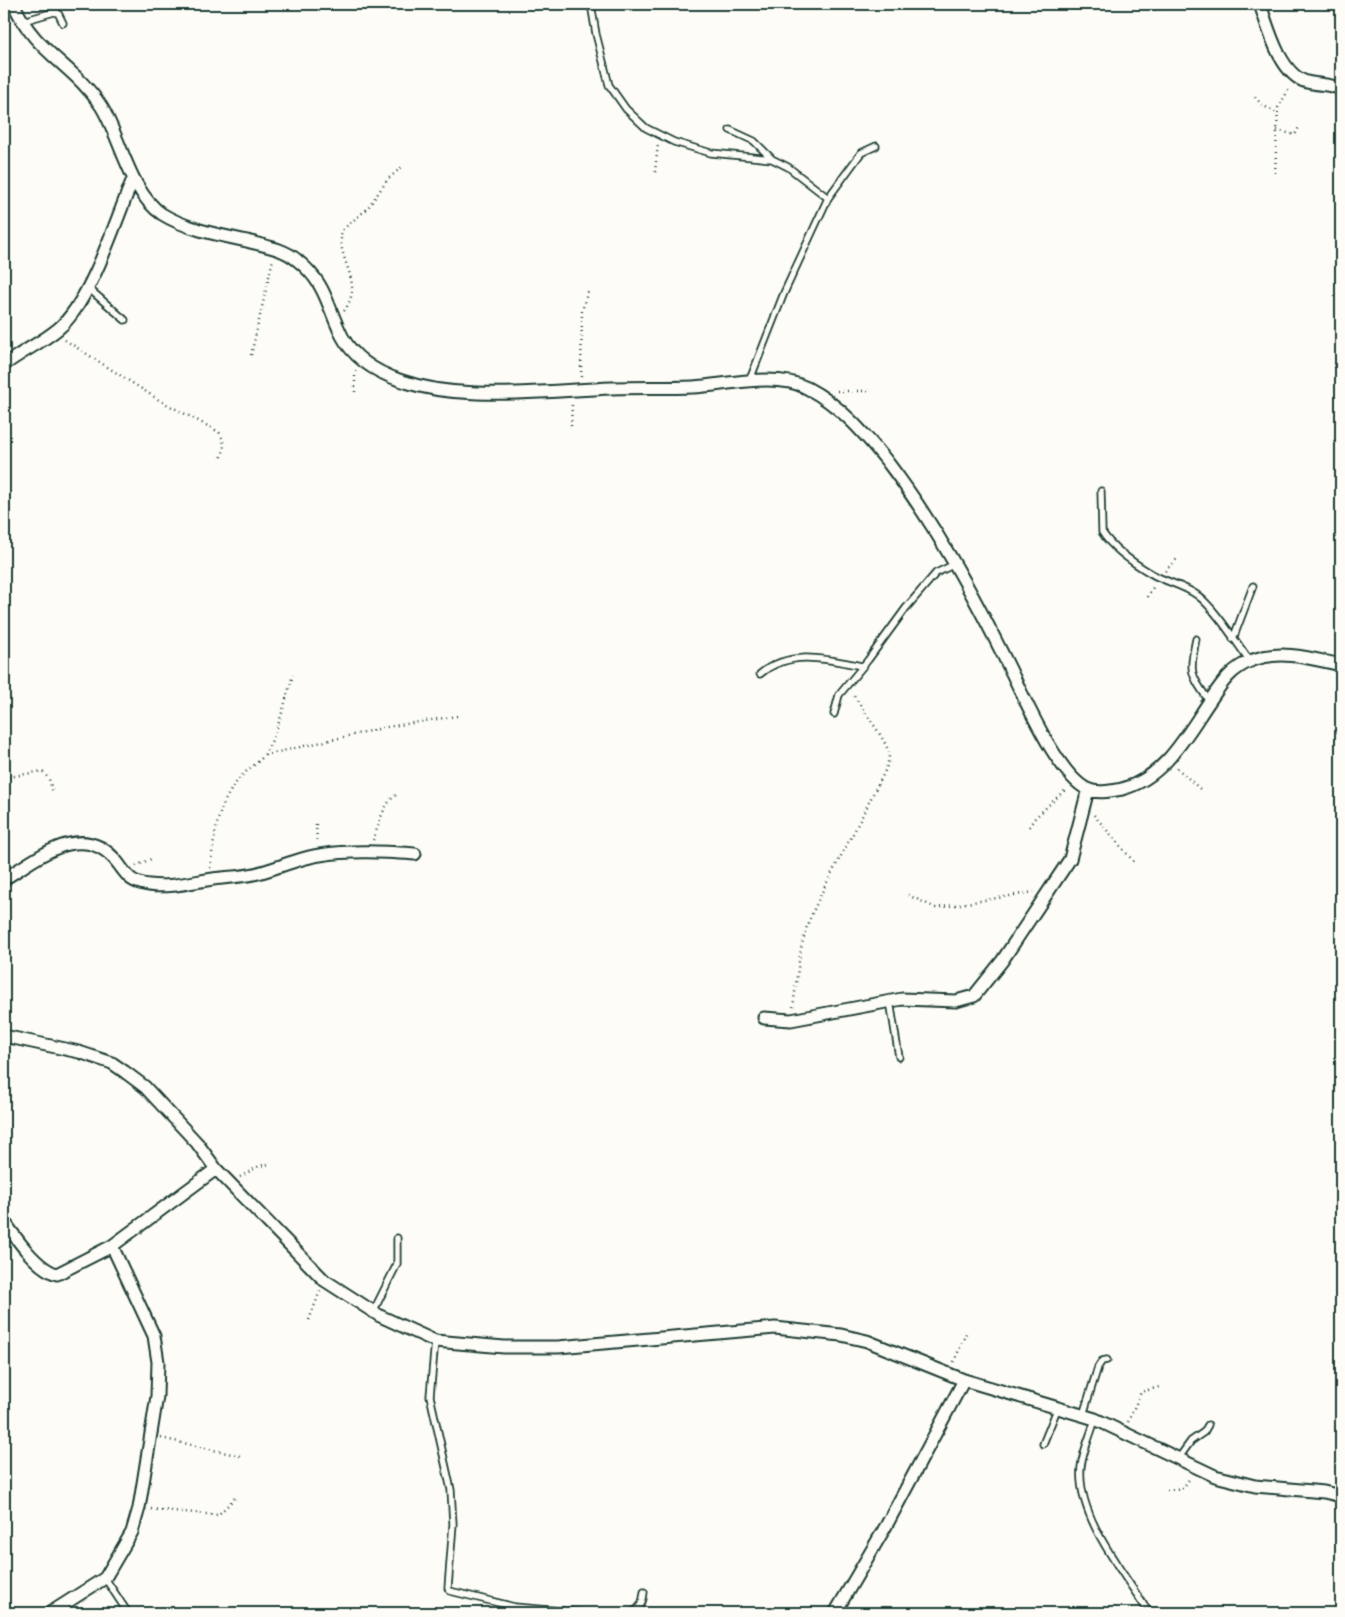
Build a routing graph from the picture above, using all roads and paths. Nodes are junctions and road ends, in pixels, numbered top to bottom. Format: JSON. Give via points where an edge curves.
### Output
{"nodes":[{"id":1,"x":14,"y":4,"type":"edge"},
{"id":2,"x":590,"y":4,"type":"edge"},
{"id":3,"x":1141,"y":4,"type":"edge"},
{"id":4,"x":1181,"y":4,"type":"edge"},
{"id":5,"x":1260,"y":4,"type":"edge"},
{"id":6,"x":23,"y":21,"type":"junction"},
{"id":7,"x":63,"y":23,"type":"dead end"},
{"id":8,"x":1296,"y":77,"type":"junction"},
{"id":9,"x":1341,"y":89,"type":"edge"},
{"id":10,"x":1255,"y":97,"type":"dead end"},
{"id":11,"x":1278,"y":113,"type":"junction"},
{"id":12,"x":1300,"y":125,"type":"dead end"},
{"id":13,"x":730,"y":130,"type":"dead end"},
{"id":14,"x":1277,"y":130,"type":"junction"},
{"id":15,"x":660,"y":135,"type":"junction"},
{"id":16,"x":876,"y":146,"type":"dead end"},
{"id":17,"x":772,"y":159,"type":"junction"},
{"id":18,"x":402,"y":167,"type":"dead end"},
{"id":19,"x":655,"y":172,"type":"dead end"},
{"id":20,"x":1275,"y":173,"type":"dead end"},
{"id":21,"x":133,"y":179,"type":"junction"},
{"id":22,"x":828,"y":198,"type":"junction"},
{"id":23,"x":276,"y":248,"type":"junction"},
{"id":24,"x":88,"y":287,"type":"junction"},
{"id":25,"x":588,"y":290,"type":"dead end"},
{"id":26,"x":335,"y":318,"type":"junction"},
{"id":27,"x":125,"y":320,"type":"dead end"},
{"id":28,"x":53,"y":333,"type":"junction"},
{"id":29,"x":251,"y":355,"type":"dead end"},
{"id":30,"x":356,"y":356,"type":"junction"},
{"id":31,"x":4,"y":365,"type":"edge"},
{"id":32,"x":748,"y":382,"type":"junction"},
{"id":33,"x":355,"y":392,"type":"dead end"},
{"id":34,"x":576,"y":392,"type":"junction"},
{"id":35,"x":868,"y":392,"type":"dead end"},
{"id":36,"x":817,"y":393,"type":"junction"},
{"id":37,"x":571,"y":426,"type":"dead end"},
{"id":38,"x":221,"y":459,"type":"dead end"},
{"id":39,"x":1101,"y":491,"type":"dead end"},
{"id":40,"x":955,"y":564,"type":"junction"},
{"id":41,"x":1253,"y":586,"type":"dead end"},
{"id":42,"x":1233,"y":638,"type":"junction"},
{"id":43,"x":1196,"y":639,"type":"dead end"},
{"id":44,"x":1250,"y":660,"type":"junction"},
{"id":45,"x":1341,"y":665,"type":"edge"},
{"id":46,"x":862,"y":666,"type":"junction"},
{"id":47,"x":760,"y":674,"type":"dead end"},
{"id":48,"x":293,"y":676,"type":"dead end"},
{"id":49,"x":848,"y":682,"type":"junction"},
{"id":50,"x":1210,"y":701,"type":"junction"},
{"id":51,"x":834,"y":714,"type":"dead end"},
{"id":52,"x":458,"y":716,"type":"dead end"},
{"id":53,"x":265,"y":755,"type":"junction"},
{"id":54,"x":1168,"y":760,"type":"junction"},
{"id":55,"x":4,"y":778,"type":"edge"},
{"id":56,"x":1075,"y":780,"type":"junction"},
{"id":57,"x":1200,"y":789,"type":"dead end"},
{"id":58,"x":1088,"y":790,"type":"junction"},
{"id":59,"x":53,"y":793,"type":"dead end"},
{"id":60,"x":398,"y":794,"type":"dead end"},
{"id":61,"x":1085,"y":804,"type":"junction"},
{"id":62,"x":316,"y":824,"type":"dead end"},
{"id":63,"x":1029,"y":827,"type":"dead end"},
{"id":64,"x":369,"y":851,"type":"junction"},
{"id":65,"x":415,"y":854,"type":"dead end"},
{"id":66,"x":318,"y":855,"type":"junction"},
{"id":67,"x":153,"y":858,"type":"dead end"},
{"id":68,"x":1134,"y":862,"type":"dead end"},
{"id":69,"x":123,"y":872,"type":"junction"},
{"id":70,"x":4,"y":879,"type":"edge"},
{"id":71,"x":208,"y":880,"type":"junction"},
{"id":72,"x":1050,"y":889,"type":"junction"},
{"id":73,"x":908,"y":895,"type":"dead end"},
{"id":74,"x":890,"y":1001,"type":"junction"},
{"id":75,"x":764,"y":1018,"type":"dead end"},
{"id":76,"x":791,"y":1020,"type":"junction"},
{"id":77,"x":4,"y":1036,"type":"edge"},
{"id":78,"x":899,"y":1057,"type":"dead end"},
{"id":79,"x":270,"y":1164,"type":"dead end"},
{"id":80,"x":216,"y":1169,"type":"junction"},
{"id":81,"x":230,"y":1184,"type":"junction"},
{"id":82,"x":4,"y":1221,"type":"edge"},
{"id":83,"x":397,"y":1238,"type":"dead end"},
{"id":84,"x":112,"y":1246,"type":"junction"},
{"id":85,"x":324,"y":1280,"type":"junction"},
{"id":86,"x":373,"y":1312,"type":"junction"},
{"id":87,"x":309,"y":1320,"type":"dead end"},
{"id":88,"x":967,"y":1331,"type":"dead end"},
{"id":89,"x":434,"y":1340,"type":"junction"},
{"id":90,"x":1107,"y":1360,"type":"dead end"},
{"id":91,"x":950,"y":1374,"type":"junction"},
{"id":92,"x":964,"y":1380,"type":"junction"},
{"id":93,"x":1159,"y":1387,"type":"dead end"},
{"id":94,"x":1058,"y":1407,"type":"junction"},
{"id":95,"x":1083,"y":1415,"type":"junction"},
{"id":96,"x":1095,"y":1419,"type":"junction"},
{"id":97,"x":1208,"y":1425,"type":"dead end"},
{"id":98,"x":1124,"y":1432,"type":"junction"},
{"id":99,"x":150,"y":1435,"type":"junction"},
{"id":100,"x":1043,"y":1444,"type":"dead end"},
{"id":101,"x":240,"y":1456,"type":"dead end"},
{"id":102,"x":1178,"y":1460,"type":"junction"},
{"id":103,"x":1194,"y":1468,"type":"junction"},
{"id":104,"x":1167,"y":1490,"type":"dead end"},
{"id":105,"x":1341,"y":1496,"type":"edge"},
{"id":106,"x":235,"y":1498,"type":"dead end"},
{"id":107,"x":139,"y":1508,"type":"junction"},
{"id":108,"x":105,"y":1578,"type":"junction"},
{"id":109,"x":644,"y":1592,"type":"dead end"},
{"id":110,"x":50,"y":1613,"type":"edge"},
{"id":111,"x":128,"y":1613,"type":"edge"},
{"id":112,"x":585,"y":1613,"type":"edge"},
{"id":113,"x":632,"y":1613,"type":"edge"},
{"id":114,"x":835,"y":1613,"type":"edge"},
{"id":115,"x":1149,"y":1613,"type":"edge"}],
"edges":[{"from":1,"to":6,"type":"street"},
{"from":2,"to":15,"type":"lane","via":[[609,85],[626,109],[646,128]]},
{"from":3,"to":4,"type":"path","via":[[1156,10]]},
{"from":5,"to":8,"type":"street","via":[[1279,54]]},
{"from":6,"to":7,"type":"lane","via":[[54,12]]},
{"from":6,"to":21,"type":"street","via":[[39,45],[94,96],[104,111]]},
{"from":8,"to":9,"type":"street"},
{"from":8,"to":11,"type":"path"},
{"from":10,"to":11,"type":"path","via":[[1262,105]]},
{"from":11,"to":14,"type":"path"},
{"from":12,"to":14,"type":"path","via":[[1294,135]]},
{"from":13,"to":17,"type":"lane","via":[[754,141]]},
{"from":14,"to":20,"type":"path"},
{"from":15,"to":17,"type":"lane","via":[[711,153]]},
{"from":15,"to":19,"type":"path"},
{"from":16,"to":22,"type":"lane","via":[[862,153]]},
{"from":17,"to":22,"type":"lane","via":[[788,167]]},
{"from":18,"to":26,"type":"path","via":[[388,179],[367,210],[342,230],[341,242],[353,294],[342,313]]},
{"from":21,"to":23,"type":"street","via":[[151,206],[165,216],[193,227]]},
{"from":21,"to":24,"type":"street"},
{"from":22,"to":32,"type":"lane"},
{"from":23,"to":26,"type":"street","via":[[291,255],[320,284]]},
{"from":23,"to":29,"type":"path"},
{"from":24,"to":27,"type":"lane"},
{"from":24,"to":28,"type":"street"},
{"from":25,"to":34,"type":"path","via":[[582,311]]},
{"from":26,"to":30,"type":"street"},
{"from":28,"to":31,"type":"street"},
{"from":28,"to":38,"type":"path","via":[[159,400],[219,432],[225,449]]},
{"from":30,"to":33,"type":"path"},
{"from":30,"to":34,"type":"street","via":[[377,370],[430,387],[474,393]]},
{"from":32,"to":34,"type":"street"},
{"from":32,"to":36,"type":"street","via":[[786,379]]},
{"from":34,"to":37,"type":"path"},
{"from":35,"to":36,"type":"path"},
{"from":36,"to":40,"type":"street","via":[[840,409],[878,450],[917,500]]},
{"from":39,"to":42,"type":"lane","via":[[1105,538],[1152,574],[1202,599]]},
{"from":40,"to":46,"type":"lane","via":[[936,573]]},
{"from":40,"to":56,"type":"street","via":[[1043,733]]},
{"from":41,"to":42,"type":"lane"},
{"from":42,"to":44,"type":"lane"},
{"from":43,"to":50,"type":"lane","via":[[1192,676]]},
{"from":44,"to":45,"type":"street","via":[[1273,655],[1294,656]]},
{"from":44,"to":50,"type":"street","via":[[1228,674]]},
{"from":46,"to":47,"type":"lane","via":[[824,659],[794,658],[778,662]]},
{"from":46,"to":49,"type":"lane"},
{"from":48,"to":53,"type":"path"},
{"from":49,"to":51,"type":"lane","via":[[839,695]]},
{"from":49,"to":76,"type":"path","via":[[861,709],[886,744],[889,756],[862,820],[808,923]]},
{"from":50,"to":54,"type":"street"},
{"from":52,"to":53,"type":"path","via":[[387,727]]},
{"from":53,"to":71,"type":"path","via":[[240,777],[227,794],[217,816]]},
{"from":54,"to":57,"type":"path"},
{"from":54,"to":58,"type":"street","via":[[1133,786],[1111,791]]},
{"from":55,"to":59,"type":"path","via":[[42,771],[49,778]]},
{"from":56,"to":58,"type":"street"},
{"from":56,"to":63,"type":"path"},
{"from":58,"to":61,"type":"street"},
{"from":60,"to":64,"type":"path","via":[[386,804]]},
{"from":61,"to":68,"type":"path"},
{"from":61,"to":72,"type":"street","via":[[1070,859]]},
{"from":62,"to":66,"type":"path"},
{"from":64,"to":65,"type":"street"},
{"from":64,"to":66,"type":"street"},
{"from":66,"to":71,"type":"street","via":[[253,874]]},
{"from":67,"to":69,"type":"path"},
{"from":69,"to":70,"type":"street","via":[[104,850],[91,842],[71,843],[56,848]]},
{"from":69,"to":71,"type":"street","via":[[136,882],[150,885]]},
{"from":72,"to":73,"type":"path","via":[[936,908]]},
{"from":72,"to":74,"type":"street","via":[[1002,961],[974,996],[956,1001]]},
{"from":74,"to":76,"type":"street"},
{"from":74,"to":78,"type":"lane"},
{"from":75,"to":76,"type":"street"},
{"from":77,"to":80,"type":"street","via":[[88,1054],[112,1063],[144,1087],[197,1142]]},
{"from":79,"to":81,"type":"path","via":[[259,1166]]},
{"from":80,"to":81,"type":"street"},
{"from":80,"to":84,"type":"street"},
{"from":81,"to":85,"type":"street"},
{"from":82,"to":84,"type":"street","via":[[32,1255],[57,1274]]},
{"from":83,"to":86,"type":"lane","via":[[397,1264]]},
{"from":84,"to":99,"type":"street","via":[[154,1336],[157,1388]]},
{"from":85,"to":86,"type":"street"},
{"from":85,"to":87,"type":"path"},
{"from":86,"to":89,"type":"street"},
{"from":88,"to":91,"type":"path"},
{"from":89,"to":91,"type":"street","via":[[504,1347],[558,1347],[795,1328],[867,1341]]},
{"from":89,"to":112,"type":"lane","via":[[430,1396],[451,1490],[450,1591],[515,1607]]},
{"from":90,"to":95,"type":"lane","via":[[1098,1367]]},
{"from":91,"to":92,"type":"street"},
{"from":92,"to":94,"type":"street"},
{"from":92,"to":114,"type":"street"},
{"from":93,"to":98,"type":"path","via":[[1139,1395]]},
{"from":94,"to":95,"type":"street"},
{"from":94,"to":100,"type":"lane"},
{"from":95,"to":96,"type":"street"},
{"from":96,"to":98,"type":"street"},
{"from":96,"to":115,"type":"lane","via":[[1081,1467],[1086,1504],[1105,1544]]},
{"from":97,"to":102,"type":"lane"},
{"from":98,"to":102,"type":"street"},
{"from":99,"to":101,"type":"path"},
{"from":99,"to":107,"type":"street"},
{"from":102,"to":103,"type":"street"},
{"from":103,"to":104,"type":"path","via":[[1186,1486]]},
{"from":103,"to":105,"type":"street","via":[[1232,1482]]},
{"from":106,"to":107,"type":"path","via":[[218,1515]]},
{"from":107,"to":108,"type":"street","via":[[125,1546]]},
{"from":108,"to":110,"type":"street"},
{"from":108,"to":111,"type":"lane"},
{"from":109,"to":113,"type":"lane","via":[[639,1609]]}]}
